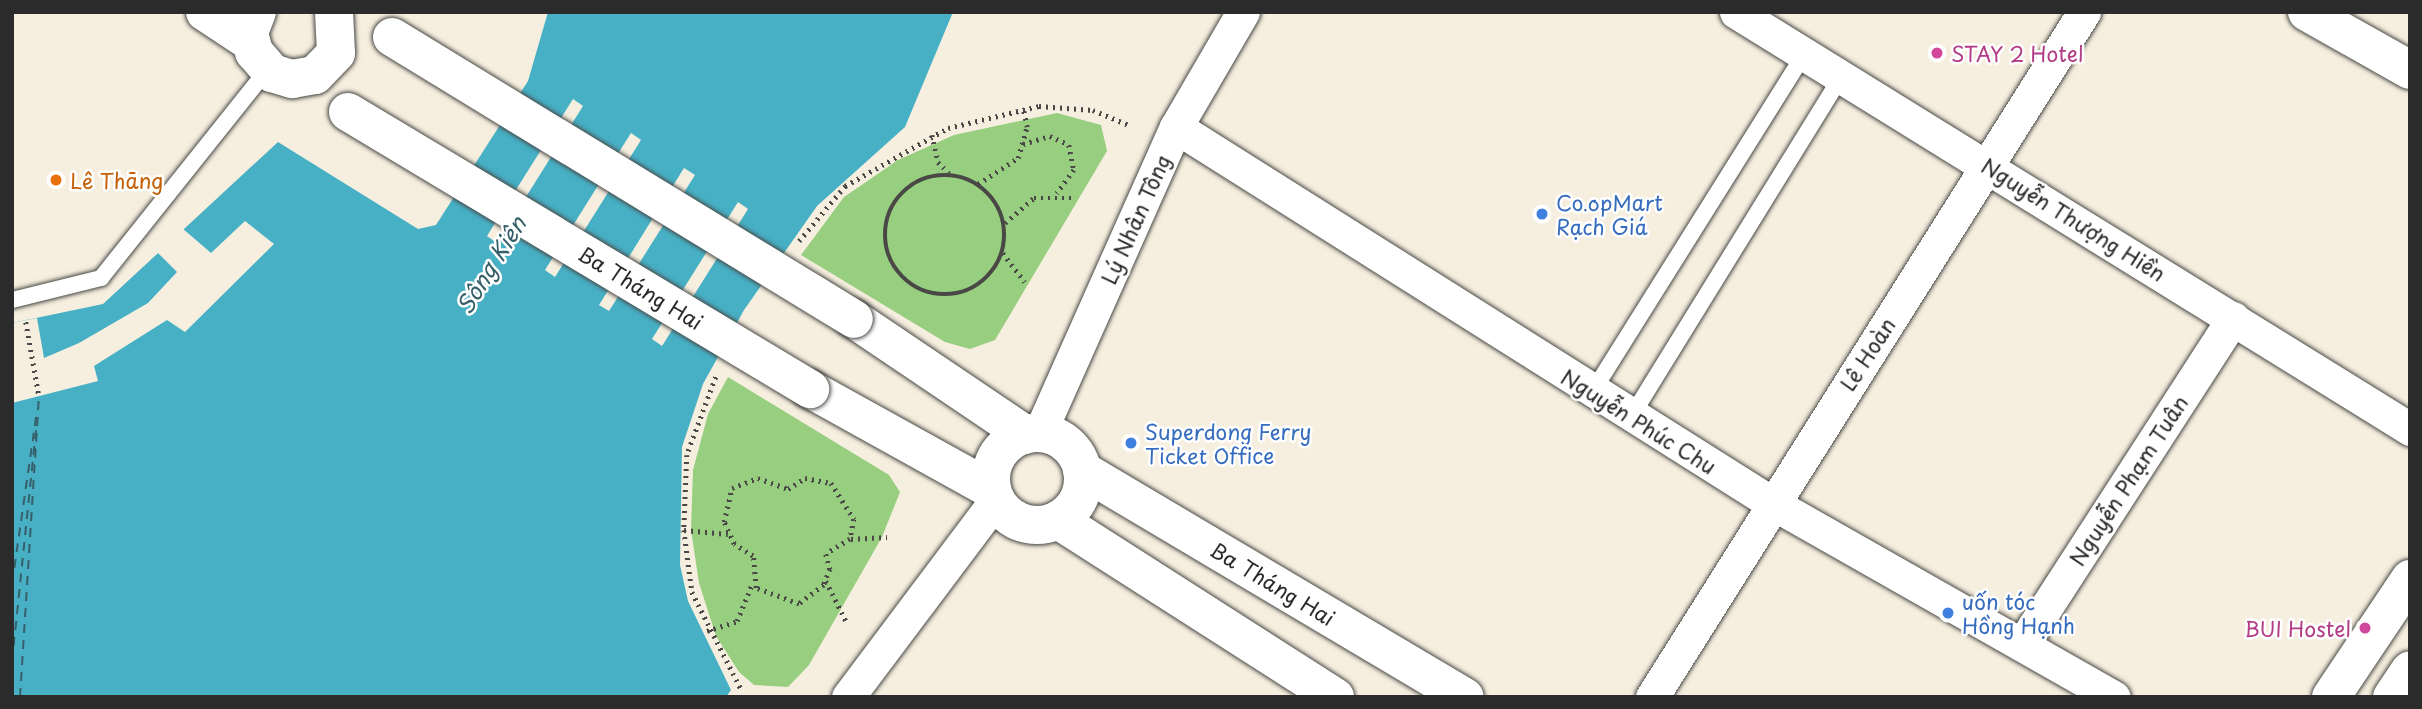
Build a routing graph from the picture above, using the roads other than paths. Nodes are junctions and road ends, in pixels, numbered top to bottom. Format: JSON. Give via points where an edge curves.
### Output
{"nodes":[{"id":1,"x":205,"y":12,"type":"edge"},
{"id":2,"x":1243,"y":12,"type":"edge"},
{"id":3,"x":1736,"y":12,"type":"edge"},
{"id":4,"x":2084,"y":12,"type":"edge"},
{"id":5,"x":2307,"y":12,"type":"edge"},
{"id":6,"x":335,"y":13,"type":"edge"},
{"id":7,"x":266,"y":51,"type":"edge"},
{"id":8,"x":1804,"y":54,"type":"junction"},
{"id":9,"x":2410,"y":70,"type":"edge"},
{"id":10,"x":1840,"y":78,"type":"junction"},
{"id":11,"x":1176,"y":127,"type":"junction"},
{"id":12,"x":1988,"y":165,"type":"junction"},
{"id":13,"x":12,"y":300,"type":"edge"},
{"id":14,"x":2233,"y":318,"type":"junction"},
{"id":15,"x":1593,"y":391,"type":"junction"},
{"id":16,"x":1630,"y":417,"type":"junction"},
{"id":17,"x":2410,"y":429,"type":"edge"},
{"id":18,"x":1033,"y":434,"type":"junction"},
{"id":19,"x":1082,"y":470,"type":"junction"},
{"id":20,"x":994,"y":495,"type":"junction"},
{"id":21,"x":1772,"y":503,"type":"junction"},
{"id":22,"x":1058,"y":520,"type":"junction"},
{"id":23,"x":2410,"y":579,"type":"edge"},
{"id":24,"x":2023,"y":643,"type":"junction"},
{"id":25,"x":2410,"y":670,"type":"edge"},
{"id":26,"x":848,"y":697,"type":"edge"},
{"id":27,"x":1335,"y":697,"type":"edge"},
{"id":28,"x":1465,"y":697,"type":"edge"},
{"id":29,"x":1653,"y":697,"type":"edge"},
{"id":30,"x":2113,"y":697,"type":"edge"},
{"id":31,"x":2331,"y":697,"type":"edge"},
{"id":32,"x":2392,"y":697,"type":"edge"}],
"edges":[{"from":1,"to":7,"type":"main road","name":"Ba Tháng Hai"},
{"from":2,"to":11,"type":"street","name":"Lý Nhân Tông"},
{"from":3,"to":8,"type":"street","name":"Nguyễn Thượng Hiền"},
{"from":4,"to":12,"type":"street","name":"Lê Hoàn"},
{"from":5,"to":9,"type":"main road"},
{"from":6,"to":7,"type":"main road","via":[[336,54],[316,75]]},
{"from":6,"to":18,"type":"main road","bridge":true,"via":[[392,37],[854,319]]},
{"from":7,"to":13,"type":"lane","via":[[101,278]]},
{"from":7,"to":20,"type":"main road","name":"Ba Tháng Hai","bridge":true,"via":[[348,112]]},
{"from":8,"to":10,"type":"street","name":"Nguyễn Thượng Hiền"},
{"from":8,"to":15,"type":"lane"},
{"from":10,"to":12,"type":"street","name":"Nguyễn Thượng Hiền"},
{"from":10,"to":16,"type":"lane"},
{"from":11,"to":15,"type":"street","name":"Nguyễn Phúc Chu"},
{"from":11,"to":18,"type":"street","name":"Lý Nhân Tông"},
{"from":12,"to":14,"type":"street","name":"Nguyễn Thượng Hiền"},
{"from":12,"to":21,"type":"street","name":"Lê Hoàn"},
{"from":14,"to":17,"type":"street","name":"Nguyễn Thượng Hiền"},
{"from":14,"to":24,"type":"street","name":"Nguyễn Phạm Tuân"},
{"from":15,"to":16,"type":"street","name":"Nguyễn Phúc Chu"},
{"from":16,"to":21,"type":"street","name":"Nguyễn Phúc Chu"},
{"from":18,"to":19,"type":"main road","via":[[1074,450]]},
{"from":18,"to":20,"type":"main road","via":[[999,452]]},
{"from":19,"to":22,"type":"main road","via":[[1083,489]]},
{"from":19,"to":28,"type":"main road","name":"Ba Tháng Hai"},
{"from":20,"to":22,"type":"main road","via":[[1018,521]]},
{"from":20,"to":26,"type":"street"},
{"from":21,"to":24,"type":"street","name":"Nguyễn Phúc Chu"},
{"from":21,"to":29,"type":"street","name":"Lê Hoàn"},
{"from":22,"to":27,"type":"main road"},
{"from":23,"to":31,"type":"main road"},
{"from":24,"to":30,"type":"street","name":"Nguyễn Phúc Chu"},
{"from":25,"to":32,"type":"main road"}]}
